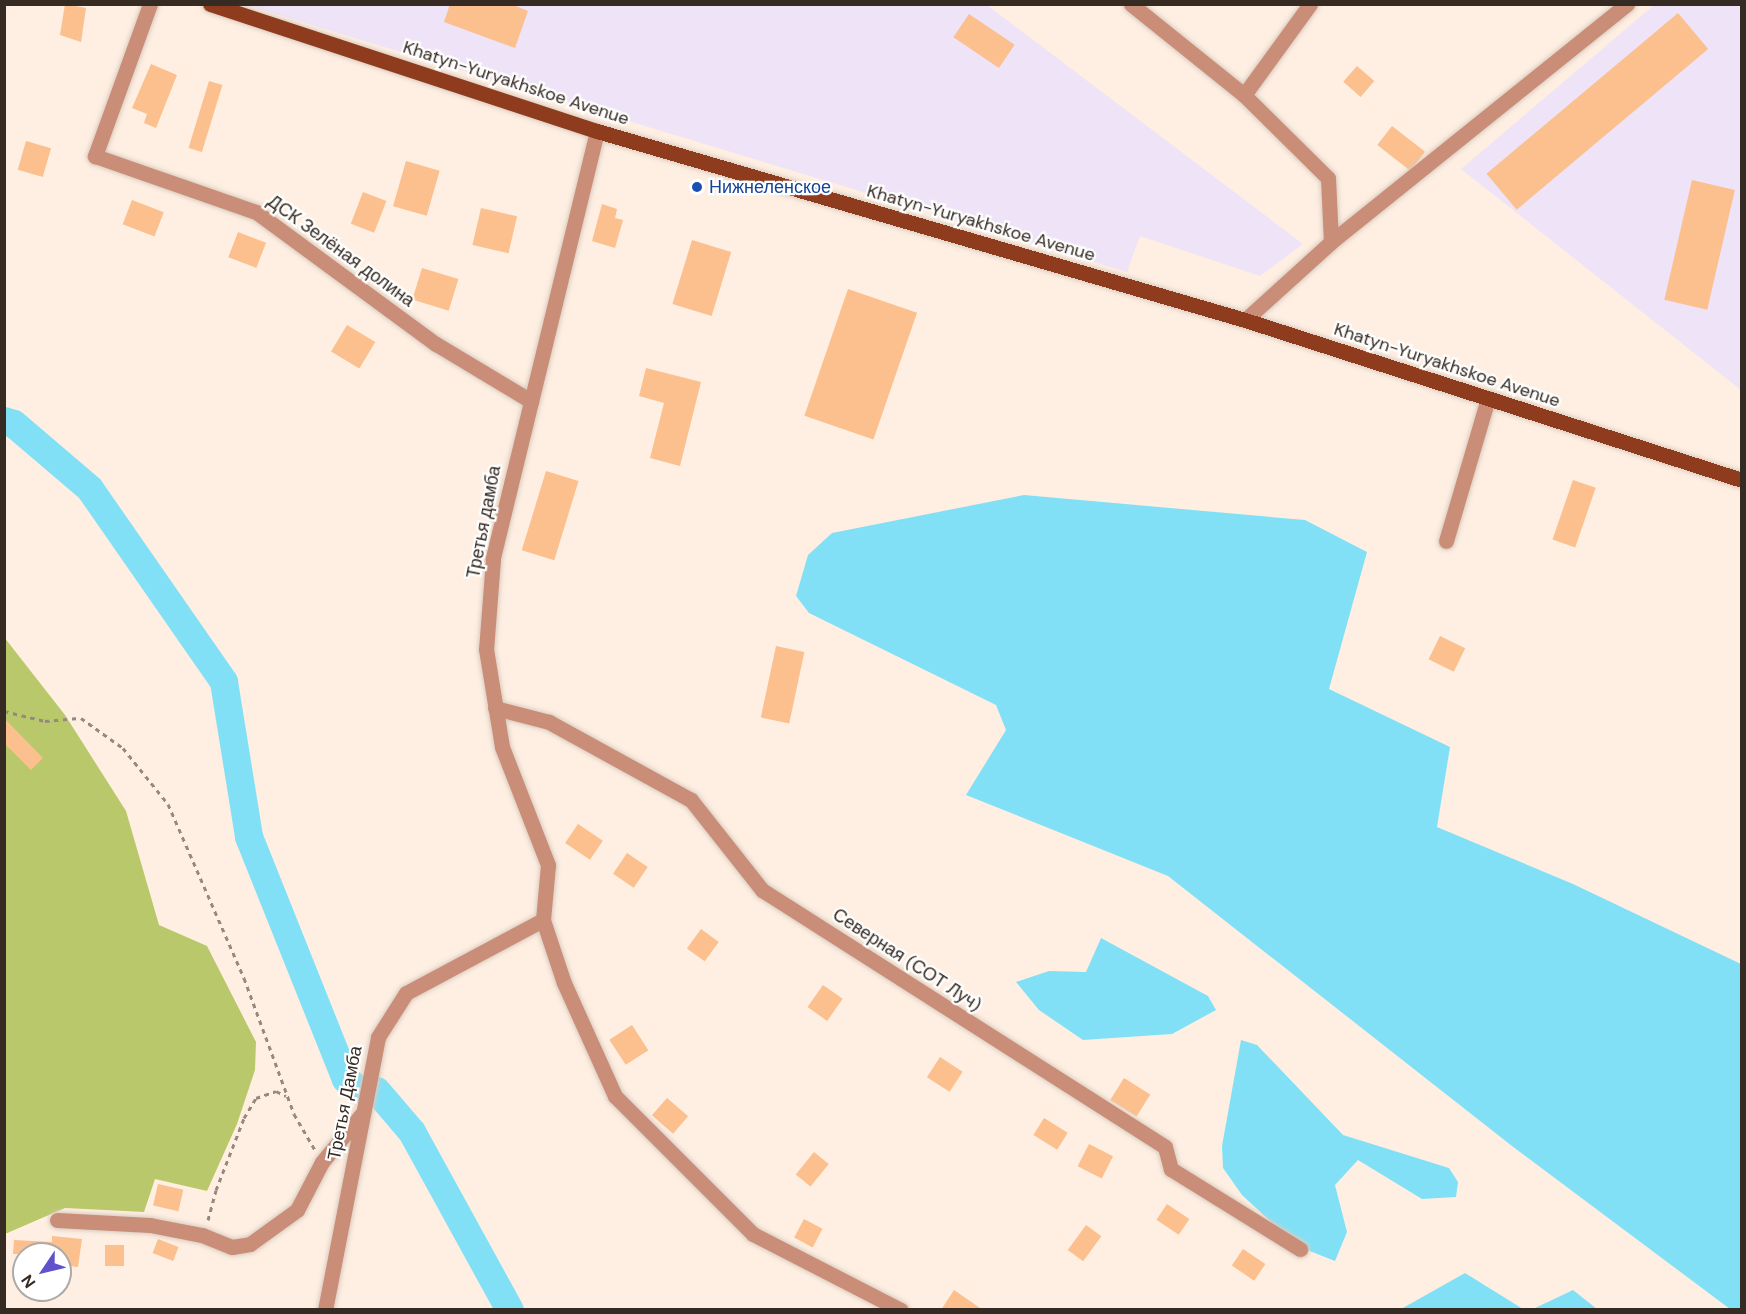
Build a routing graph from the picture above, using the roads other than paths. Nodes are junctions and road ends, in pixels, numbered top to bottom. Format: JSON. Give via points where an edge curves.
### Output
{"nodes":[{"id":1,"x":150,"y":4,"type":"edge"},
{"id":2,"x":210,"y":4,"type":"edge"},
{"id":3,"x":1131,"y":4,"type":"edge"},
{"id":4,"x":1310,"y":4,"type":"edge"},
{"id":5,"x":1627,"y":4,"type":"edge"},
{"id":6,"x":234,"y":8,"type":"edge"},
{"id":7,"x":1244,"y":95,"type":"junction"},
{"id":8,"x":597,"y":131,"type":"junction"},
{"id":9,"x":1331,"y":242,"type":"junction"},
{"id":10,"x":1245,"y":320,"type":"junction"},
{"id":11,"x":1488,"y":398,"type":"junction"},
{"id":12,"x":531,"y":401,"type":"junction"},
{"id":13,"x":1742,"y":480,"type":"edge"},
{"id":14,"x":1446,"y":541,"type":"dead end"},
{"id":15,"x":495,"y":708,"type":"junction"},
{"id":16,"x":543,"y":920,"type":"junction"},
{"id":17,"x":362,"y":1115,"type":"junction"},
{"id":18,"x":57,"y":1220,"type":"dead end"},
{"id":19,"x":1300,"y":1249,"type":"dead end"},
{"id":20,"x":325,"y":1310,"type":"edge"},
{"id":21,"x":901,"y":1310,"type":"edge"}],
"edges":[{"from":1,"to":12,"type":"street","name":"ДСК Зелёная долина","via":[[95,156],[256,212],[436,344]]},
{"from":2,"to":6,"type":"main road","name":"Khatyn-Yuryakhskoe Avenue"},
{"from":3,"to":7,"type":"street"},
{"from":4,"to":7,"type":"street"},
{"from":5,"to":9,"type":"street"},
{"from":6,"to":8,"type":"main road","name":"Khatyn-Yuryakhskoe Avenue"},
{"from":7,"to":9,"type":"street","via":[[1328,178]]},
{"from":8,"to":10,"type":"main road","name":"Khatyn-Yuryakhskoe Avenue"},
{"from":8,"to":12,"type":"street","name":"Третья дамба"},
{"from":9,"to":10,"type":"street"},
{"from":10,"to":11,"type":"main road","name":"Khatyn-Yuryakhskoe Avenue"},
{"from":11,"to":13,"type":"main road","name":"Khatyn-Yuryakhskoe Avenue"},
{"from":11,"to":14,"type":"street"},
{"from":12,"to":15,"type":"street","name":"Третья дамба","via":[[493,559],[486,649]]},
{"from":15,"to":16,"type":"street","name":"Третья дамба","via":[[502,747],[548,865]]},
{"from":15,"to":19,"type":"street","name":"Северная (СОТ Луч)","via":[[549,722],[691,800],[762,890],[1165,1147],[1171,1169]]},
{"from":16,"to":17,"type":"street","name":"Третья Дамба","via":[[406,993],[378,1036]]},
{"from":16,"to":21,"type":"street","via":[[564,982],[615,1096],[753,1233]]},
{"from":17,"to":18,"type":"street","via":[[322,1162],[297,1210],[250,1244],[232,1247],[202,1235],[150,1225]]},
{"from":17,"to":20,"type":"street","name":"Третья Дамба"}]}
